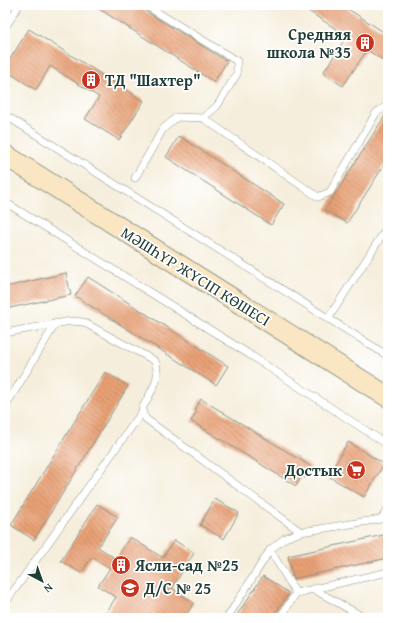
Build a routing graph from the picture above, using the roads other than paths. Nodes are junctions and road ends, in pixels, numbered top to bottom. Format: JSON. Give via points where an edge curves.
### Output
{"nodes":[{"id":1,"x":19,"y":5,"type":"edge"},
{"id":2,"x":146,"y":5,"type":"edge"},
{"id":3,"x":5,"y":28,"type":"edge"},
{"id":4,"x":388,"y":105,"type":"edge"},
{"id":5,"x":5,"y":115,"type":"edge"},
{"id":6,"x":203,"y":118,"type":"junction"},
{"id":7,"x":5,"y":155,"type":"edge"},
{"id":8,"x":134,"y":178,"type":"dead end"},
{"id":9,"x":5,"y":202,"type":"edge"},
{"id":10,"x":388,"y":226,"type":"edge"},
{"id":11,"x":328,"y":319,"type":"junction"},
{"id":12,"x":56,"y":323,"type":"junction"},
{"id":13,"x":5,"y":333,"type":"edge"},
{"id":14,"x":388,"y":356,"type":"edge"},
{"id":15,"x":388,"y":397,"type":"edge"},
{"id":16,"x":5,"y":407,"type":"edge"},
{"id":17,"x":142,"y":412,"type":"junction"},
{"id":18,"x":388,"y":445,"type":"edge"},
{"id":19,"x":388,"y":509,"type":"edge"},
{"id":20,"x":302,"y":532,"type":"junction"},
{"id":21,"x":270,"y":550,"type":"junction"},
{"id":22,"x":388,"y":572,"type":"edge"},
{"id":23,"x":315,"y":590,"type":"junction"},
{"id":24,"x":296,"y":593,"type":"junction"},
{"id":25,"x":5,"y":603,"type":"edge"},
{"id":26,"x":227,"y":618,"type":"edge"},
{"id":27,"x":280,"y":618,"type":"edge"},
{"id":28,"x":365,"y":618,"type":"edge"}],
"edges":[{"from":1,"to":3,"type":"lane"},
{"from":2,"to":6,"type":"lane","via":[[237,61],[237,74],[217,106]]},
{"from":4,"to":6,"type":"lane","via":[[376,113],[330,192],[318,197]]},
{"from":5,"to":11,"type":"lane"},
{"from":6,"to":8,"type":"lane","via":[[177,117],[163,129]]},
{"from":7,"to":15,"type":"main road","name":"МӘШҺҮР ЖҮСІП КӨШЕСІ"},
{"from":9,"to":18,"type":"lane","via":[[244,351]]},
{"from":10,"to":11,"type":"lane"},
{"from":11,"to":14,"type":"lane"},
{"from":12,"to":13,"type":"lane"},
{"from":12,"to":16,"type":"lane"},
{"from":12,"to":17,"type":"lane","via":[[83,322],[155,361],[158,378]]},
{"from":17,"to":20,"type":"lane","via":[[146,419]]},
{"from":17,"to":25,"type":"lane"},
{"from":19,"to":20,"type":"lane","via":[[381,519]]},
{"from":20,"to":21,"type":"lane","via":[[285,538]]},
{"from":21,"to":24,"type":"lane"},
{"from":21,"to":26,"type":"lane"},
{"from":22,"to":23,"type":"lane"},
{"from":23,"to":24,"type":"lane"},
{"from":23,"to":28,"type":"lane"},
{"from":24,"to":27,"type":"lane"}]}
